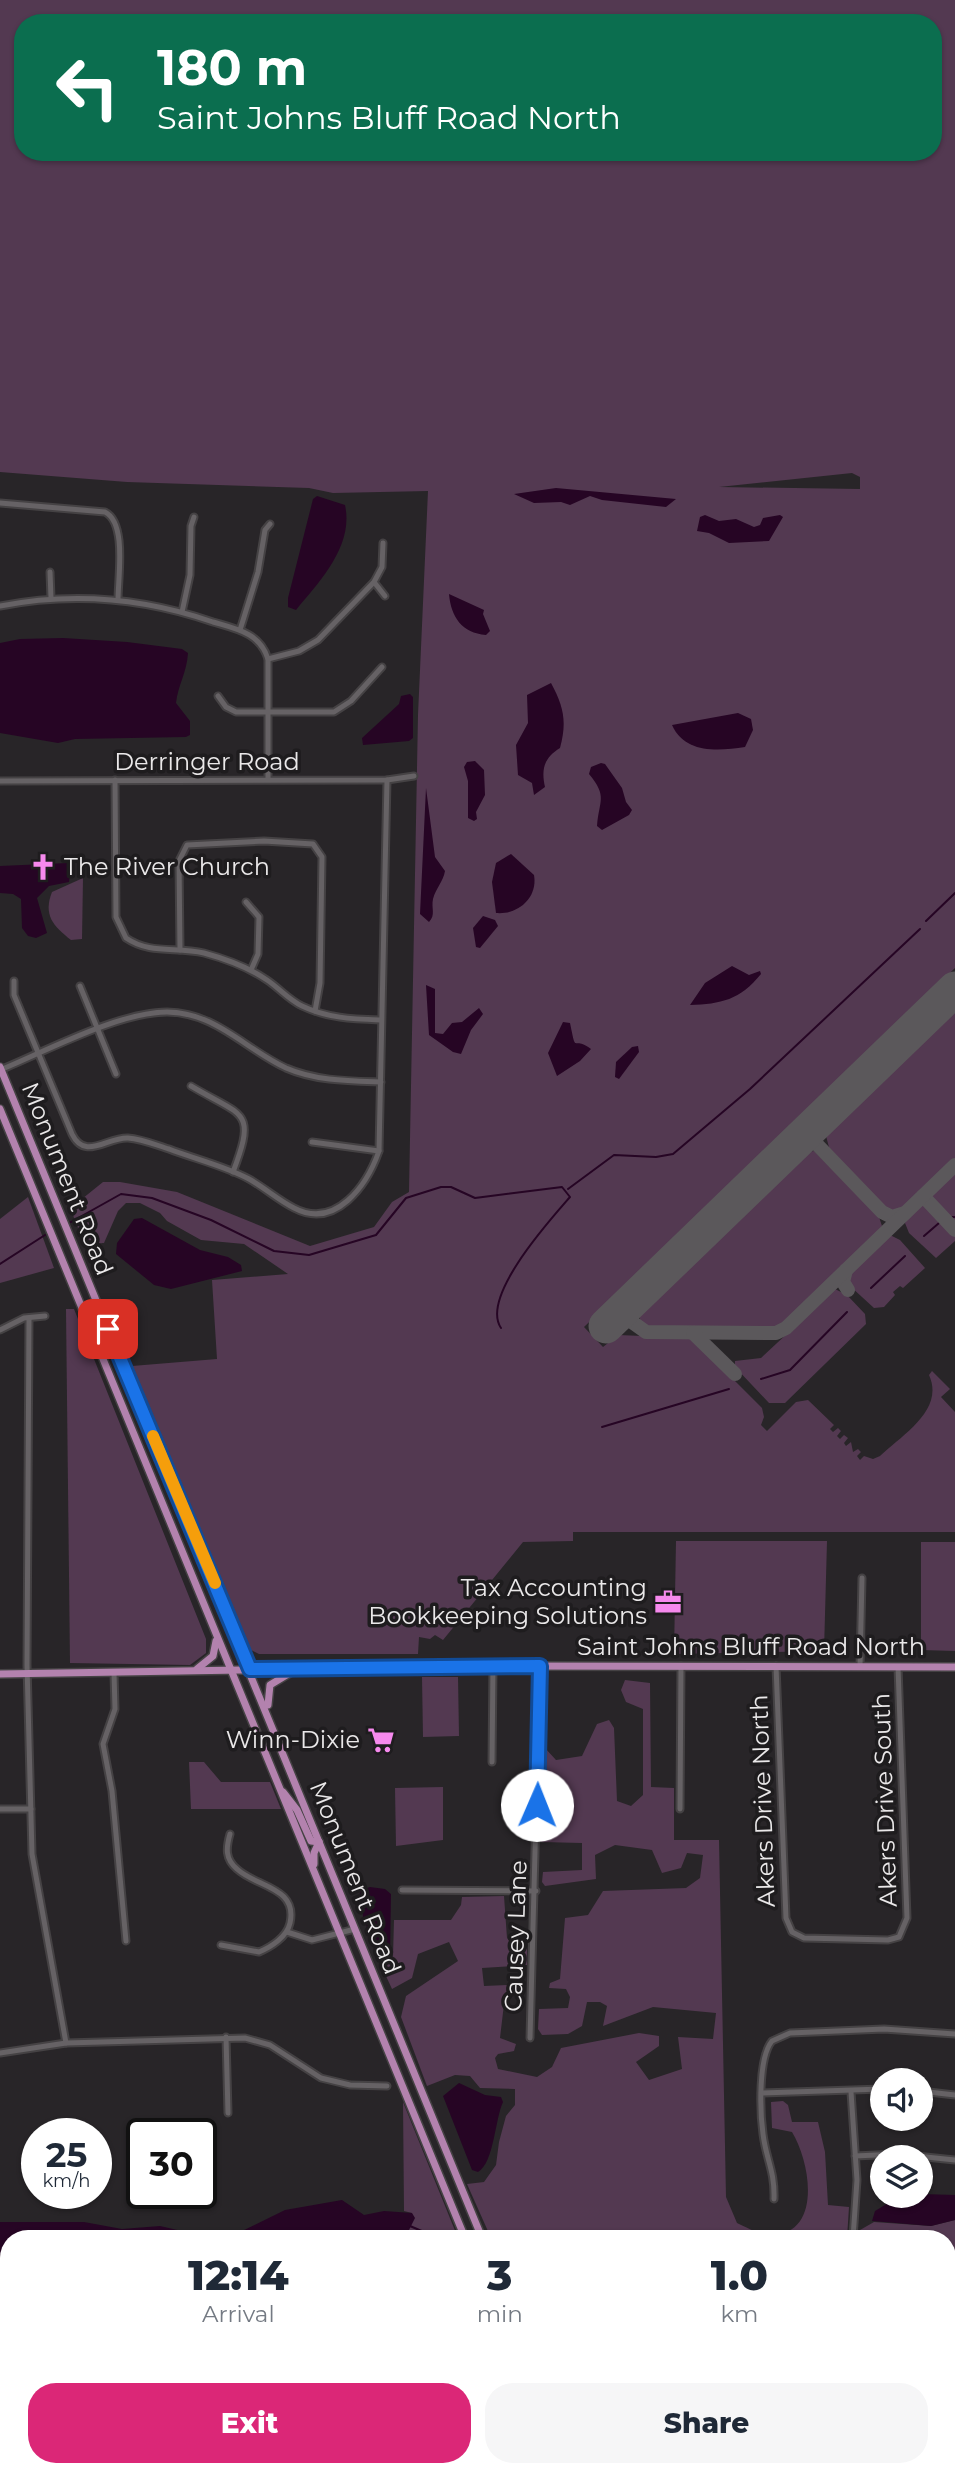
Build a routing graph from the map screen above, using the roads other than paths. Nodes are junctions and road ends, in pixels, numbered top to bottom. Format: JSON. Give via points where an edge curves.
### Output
{"nodes":[{"id":1,"x":0,"y":503,"type":"edge"},
{"id":2,"x":194,"y":517,"type":"dead end"},
{"id":3,"x":270,"y":524,"type":"dead end"},
{"id":4,"x":383,"y":543,"type":"dead end"},
{"id":5,"x":50,"y":572,"type":"dead end"},
{"id":6,"x":374,"y":582,"type":"junction"},
{"id":7,"x":385,"y":596,"type":"dead end"},
{"id":8,"x":51,"y":598,"type":"junction"},
{"id":9,"x":118,"y":600,"type":"junction"},
{"id":10,"x":0,"y":606,"type":"edge"},
{"id":11,"x":182,"y":612,"type":"junction"},
{"id":12,"x":240,"y":631,"type":"junction"},
{"id":13,"x":268,"y":659,"type":"junction"},
{"id":14,"x":382,"y":667,"type":"dead end"},
{"id":15,"x":218,"y":696,"type":"dead end"},
{"id":16,"x":268,"y":713,"type":"junction"},
{"id":17,"x":414,"y":776,"type":"dead end"},
{"id":18,"x":268,"y":779,"type":"junction"},
{"id":19,"x":0,"y":780,"type":"edge"},
{"id":20,"x":115,"y":780,"type":"junction"},
{"id":21,"x":387,"y":780,"type":"junction"},
{"id":22,"x":246,"y":902,"type":"dead end"},
{"id":23,"x":180,"y":950,"type":"junction"},
{"id":24,"x":251,"y":970,"type":"junction"},
{"id":25,"x":14,"y":981,"type":"dead end"},
{"id":26,"x":79,"y":986,"type":"dead end"},
{"id":27,"x":315,"y":1011,"type":"junction"},
{"id":28,"x":380,"y":1020,"type":"junction"},
{"id":29,"x":97,"y":1030,"type":"junction"},
{"id":30,"x":39,"y":1054,"type":"junction"},
{"id":31,"x":0,"y":1069,"type":"edge"},
{"id":32,"x":116,"y":1074,"type":"dead end"},
{"id":33,"x":381,"y":1083,"type":"junction"},
{"id":34,"x":191,"y":1086,"type":"dead end"},
{"id":35,"x":0,"y":1109,"type":"edge"},
{"id":36,"x":312,"y":1142,"type":"dead end"},
{"id":37,"x":379,"y":1151,"type":"junction"},
{"id":38,"x":233,"y":1172,"type":"junction"},
{"id":39,"x":46,"y":1316,"type":"dead end"},
{"id":40,"x":29,"y":1318,"type":"junction"},
{"id":41,"x":0,"y":1331,"type":"edge"},
{"id":42,"x":125,"y":1371,"type":"junction"},
{"id":43,"x":110,"y":1376,"type":"junction"},
{"id":44,"x":862,"y":1578,"type":"dead end"},
{"id":45,"x":216,"y":1636,"type":"junction"},
{"id":46,"x":493,"y":1666,"type":"junction"},
{"id":47,"x":540,"y":1666,"type":"junction"},
{"id":48,"x":681,"y":1666,"type":"junction"},
{"id":49,"x":776,"y":1666,"type":"junction"},
{"id":50,"x":860,"y":1666,"type":"junction"},
{"id":51,"x":898,"y":1667,"type":"junction"},
{"id":52,"x":955,"y":1667,"type":"edge"},
{"id":53,"x":298,"y":1668,"type":"junction"},
{"id":54,"x":250,"y":1669,"type":"junction"},
{"id":55,"x":230,"y":1670,"type":"junction"},
{"id":56,"x":194,"y":1671,"type":"junction"},
{"id":57,"x":114,"y":1673,"type":"junction"},
{"id":58,"x":0,"y":1674,"type":"edge"},
{"id":59,"x":29,"y":1674,"type":"junction"},
{"id":60,"x":269,"y":1716,"type":"junction"},
{"id":61,"x":492,"y":1762,"type":"dead end"},
{"id":62,"x":278,"y":1787,"type":"junction"},
{"id":63,"x":0,"y":1809,"type":"edge"},
{"id":64,"x":31,"y":1809,"type":"junction"},
{"id":65,"x":680,"y":1809,"type":"dead end"},
{"id":66,"x":230,"y":1834,"type":"dead end"},
{"id":67,"x":319,"y":1842,"type":"junction"},
{"id":68,"x":316,"y":1876,"type":"junction"},
{"id":69,"x":402,"y":1890,"type":"dead end"},
{"id":70,"x":536,"y":1891,"type":"junction"},
{"id":71,"x":355,"y":1929,"type":"junction"},
{"id":72,"x":287,"y":1932,"type":"junction"},
{"id":73,"x":904,"y":1932,"type":"joint"},
{"id":74,"x":340,"y":1933,"type":"junction"},
{"id":75,"x":126,"y":1941,"type":"dead end"},
{"id":76,"x":221,"y":1945,"type":"dead end"},
{"id":77,"x":955,"y":2035,"type":"edge"},
{"id":78,"x":226,"y":2037,"type":"junction"},
{"id":79,"x":530,"y":2038,"type":"dead end"},
{"id":80,"x":66,"y":2043,"type":"junction"},
{"id":81,"x":0,"y":2053,"type":"edge"},
{"id":82,"x":387,"y":2087,"type":"dead end"},
{"id":83,"x":870,"y":2090,"type":"edge"},
{"id":84,"x":850,"y":2092,"type":"junction"},
{"id":85,"x":933,"y":2092,"type":"edge"},
{"id":86,"x":762,"y":2093,"type":"junction"},
{"id":87,"x":955,"y":2095,"type":"edge"},
{"id":88,"x":228,"y":2113,"type":"dead end"},
{"id":89,"x":855,"y":2156,"type":"junction"},
{"id":90,"x":955,"y":2160,"type":"edge"},
{"id":91,"x":774,"y":2199,"type":"dead end"},
{"id":92,"x":462,"y":2230,"type":"edge"},
{"id":93,"x":479,"y":2230,"type":"edge"},
{"id":94,"x":853,"y":2230,"type":"edge"}],
"edges":[{"from":1,"to":9,"type":"street","via":[[105,512],[113,517],[118,524]]},
{"from":2,"to":11,"type":"street"},
{"from":3,"to":12,"type":"street"},
{"from":4,"to":6,"type":"street","via":[[382,567]]},
{"from":5,"to":8,"type":"street"},
{"from":6,"to":7,"type":"street"},
{"from":6,"to":13,"type":"street","via":[[308,648]]},
{"from":8,"to":9,"type":"street"},
{"from":8,"to":10,"type":"street"},
{"from":9,"to":11,"type":"street"},
{"from":11,"to":12,"type":"street"},
{"from":12,"to":13,"type":"street","via":[[261,643]]},
{"from":13,"to":16,"type":"street"},
{"from":14,"to":16,"type":"street","via":[[351,701],[334,712]]},
{"from":15,"to":16,"type":"street","via":[[232,711]]},
{"from":16,"to":18,"type":"street"},
{"from":17,"to":21,"type":"street","name":"Derringer Road"},
{"from":18,"to":20,"type":"street","name":"Derringer Road"},
{"from":18,"to":21,"type":"street","name":"Derringer Road"},
{"from":19,"to":20,"type":"street","name":"Derringer Road"},
{"from":20,"to":23,"type":"street","via":[[116,917],[123,933],[147,948]]},
{"from":21,"to":28,"type":"street"},
{"from":22,"to":24,"type":"street","via":[[259,917],[258,954]]},
{"from":23,"to":24,"type":"street"},
{"from":23,"to":27,"type":"street","via":[[179,861],[184,847],[197,842],[313,844],[322,858],[320,983]]},
{"from":24,"to":27,"type":"street"},
{"from":25,"to":30,"type":"street","via":[[14,995]]},
{"from":26,"to":29,"type":"street"},
{"from":27,"to":28,"type":"street","via":[[344,1019]]},
{"from":28,"to":33,"type":"street"},
{"from":29,"to":30,"type":"street"},
{"from":29,"to":32,"type":"street"},
{"from":29,"to":33,"type":"street","via":[[140,1015],[194,1015],[296,1072],[335,1081]]},
{"from":30,"to":31,"type":"street"},
{"from":30,"to":38,"type":"street","via":[[74,1138],[84,1147],[138,1139]]},
{"from":31,"to":42,"type":"main road","name":"Monument Road"},
{"from":33,"to":37,"type":"street"},
{"from":34,"to":38,"type":"street","via":[[237,1113],[246,1124]]},
{"from":35,"to":43,"type":"main road","name":"Monument Road"},
{"from":36,"to":37,"type":"street"},
{"from":37,"to":38,"type":"street","via":[[355,1193],[346,1203],[324,1213],[296,1209]]},
{"from":39,"to":40,"type":"street"},
{"from":40,"to":41,"type":"street"},
{"from":40,"to":59,"type":"street"},
{"from":42,"to":43,"type":"main road"},
{"from":42,"to":54,"type":"main road","name":"Monument Road"},
{"from":43,"to":45,"type":"main road","name":"Monument Road"},
{"from":44,"to":50,"type":"street"},
{"from":45,"to":55,"type":"main road","name":"Monument Road"},
{"from":45,"to":56,"type":"main road","via":[[213,1656]]},
{"from":46,"to":47,"type":"main road","name":"Saint Johns Bluff Road North"},
{"from":46,"to":53,"type":"main road","name":"Saint Johns Bluff Road North"},
{"from":46,"to":61,"type":"street"},
{"from":47,"to":48,"type":"main road","name":"Saint Johns Bluff Road North"},
{"from":47,"to":70,"type":"street","name":"Causey Lane"},
{"from":48,"to":49,"type":"main road","name":"Saint Johns Bluff Road North"},
{"from":48,"to":65,"type":"street"},
{"from":49,"to":50,"type":"main road","name":"Saint Johns Bluff Road North"},
{"from":49,"to":73,"type":"street","name":"Akers Drive North","via":[[786,1918],[792,1932],[804,1938],[888,1940]]},
{"from":50,"to":51,"type":"main road","name":"Saint Johns Bluff Road North"},
{"from":51,"to":52,"type":"main road","name":"Saint Johns Bluff Road North"},
{"from":51,"to":73,"type":"street","name":"Akers Drive South"},
{"from":53,"to":54,"type":"main road","name":"Saint Johns Bluff Road North"},
{"from":53,"to":60,"type":"main road","via":[[270,1685]]},
{"from":54,"to":55,"type":"main road","name":"Saint Johns Bluff Road North"},
{"from":54,"to":60,"type":"main road","name":"Monument Road"},
{"from":55,"to":56,"type":"main road","name":"Saint Johns Bluff Road North"},
{"from":55,"to":62,"type":"main road","name":"Monument Road"},
{"from":56,"to":57,"type":"main road","name":"Saint Johns Bluff Road North"},
{"from":57,"to":59,"type":"main road","name":"Saint Johns Bluff Road North"},
{"from":57,"to":75,"type":"street","via":[[115,1709],[103,1744],[113,1791]]},
{"from":58,"to":59,"type":"main road","name":"Saint Johns Bluff Road North"},
{"from":59,"to":64,"type":"street"},
{"from":60,"to":67,"type":"main road","name":"Monument Road"},
{"from":62,"to":67,"type":"main road","via":[[297,1810],[311,1841]]},
{"from":62,"to":68,"type":"main road","name":"Monument Road"},
{"from":63,"to":64,"type":"street"},
{"from":64,"to":80,"type":"street","via":[[33,1868]]},
{"from":66,"to":72,"type":"street","via":[[227,1855],[237,1870],[286,1898],[291,1912]]},
{"from":67,"to":68,"type":"main road","via":[[314,1853]]},
{"from":67,"to":71,"type":"main road","name":"Monument Road"},
{"from":68,"to":74,"type":"main road","name":"Monument Road"},
{"from":69,"to":70,"type":"street"},
{"from":70,"to":79,"type":"street","name":"Causey Lane"},
{"from":71,"to":74,"type":"street"},
{"from":71,"to":93,"type":"main road","name":"Monument Road"},
{"from":72,"to":74,"type":"street","via":[[312,1940]]},
{"from":72,"to":76,"type":"street","via":[[259,1952]]},
{"from":74,"to":92,"type":"main road","name":"Monument Road"},
{"from":77,"to":86,"type":"street","via":[[884,2028],[790,2033],[772,2041],[763,2064]]},
{"from":78,"to":80,"type":"street"},
{"from":78,"to":82,"type":"street","via":[[270,2045],[321,2078]]},
{"from":78,"to":88,"type":"street"},
{"from":80,"to":81,"type":"street"},
{"from":83,"to":84,"type":"street"},
{"from":84,"to":86,"type":"street"},
{"from":84,"to":89,"type":"street"},
{"from":85,"to":87,"type":"street"},
{"from":86,"to":91,"type":"street","via":[[762,2133],[774,2171]]},
{"from":89,"to":90,"type":"street","via":[[897,2154]]},
{"from":89,"to":94,"type":"street"}]}
